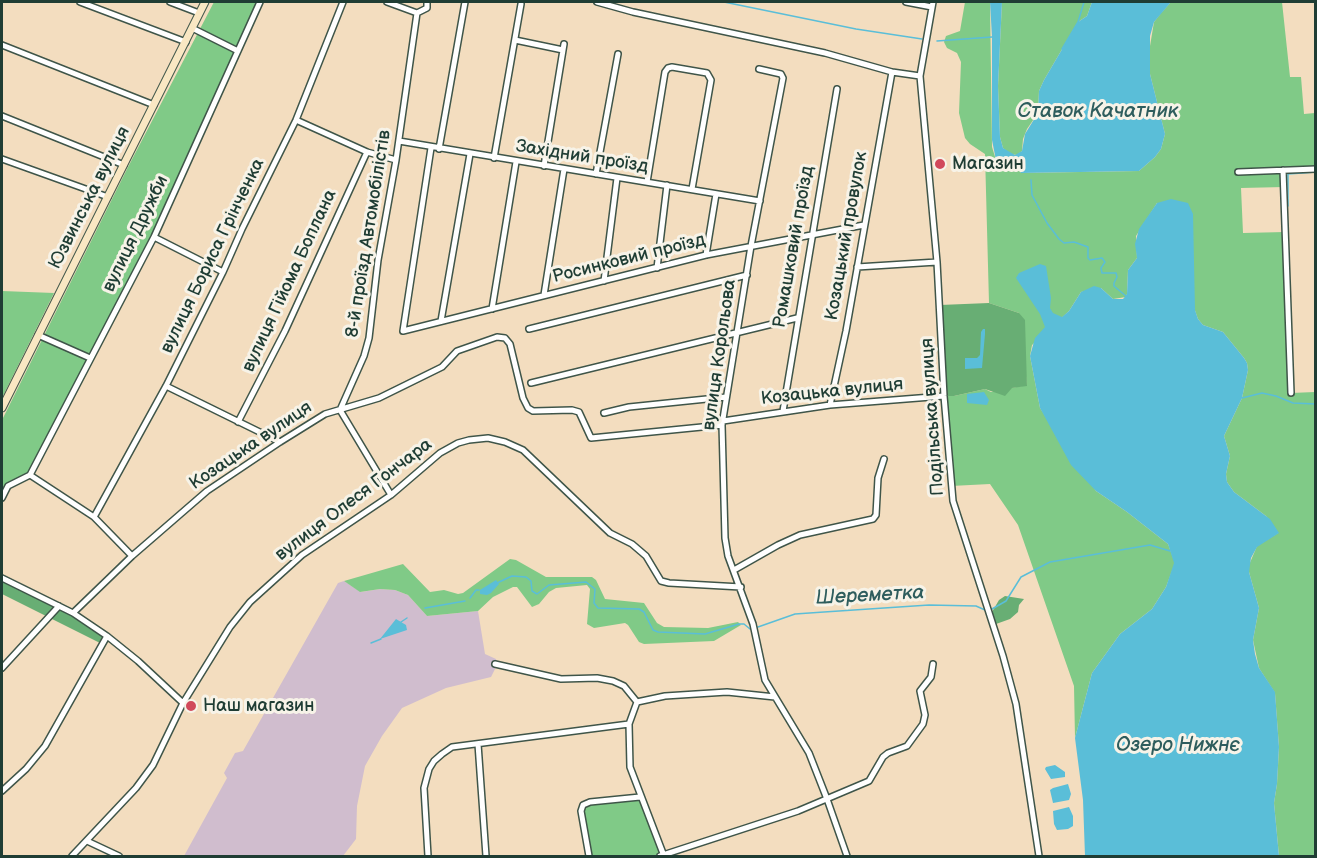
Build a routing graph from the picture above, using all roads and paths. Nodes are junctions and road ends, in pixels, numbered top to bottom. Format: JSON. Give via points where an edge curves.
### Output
{"nodes":[{"id":1,"x":80,"y":2,"type":"edge"},
{"id":2,"x":170,"y":2,"type":"edge"},
{"id":3,"x":205,"y":2,"type":"edge"},
{"id":4,"x":260,"y":2,"type":"edge"},
{"id":5,"x":343,"y":2,"type":"edge"},
{"id":6,"x":387,"y":2,"type":"edge"},
{"id":7,"x":427,"y":2,"type":"edge"},
{"id":8,"x":465,"y":2,"type":"edge"},
{"id":9,"x":597,"y":2,"type":"edge"},
{"id":10,"x":906,"y":2,"type":"edge"},
{"id":11,"x":521,"y":4,"type":"dead end"},
{"id":12,"x":933,"y":4,"type":"edge"},
{"id":13,"x":199,"y":13,"type":"junction"},
{"id":14,"x":417,"y":13,"type":"junction"},
{"id":15,"x":192,"y":28,"type":"junction"},
{"id":16,"x":514,"y":40,"type":"junction"},
{"id":17,"x":186,"y":42,"type":"junction"},
{"id":18,"x":2,"y":45,"type":"edge"},
{"id":19,"x":238,"y":51,"type":"junction"},
{"id":20,"x":618,"y":54,"type":"dead end"},
{"id":21,"x":759,"y":69,"type":"dead end"},
{"id":22,"x":892,"y":72,"type":"junction"},
{"id":23,"x":921,"y":76,"type":"junction"},
{"id":24,"x":837,"y":88,"type":"dead end"},
{"id":25,"x":154,"y":105,"type":"junction"},
{"id":26,"x":2,"y":116,"type":"edge"},
{"id":27,"x":296,"y":120,"type":"junction"},
{"id":28,"x":399,"y":141,"type":"junction"},
{"id":29,"x":431,"y":148,"type":"junction"},
{"id":30,"x":439,"y":149,"type":"junction"},
{"id":31,"x":367,"y":152,"type":"junction"},
{"id":32,"x":470,"y":154,"type":"junction"},
{"id":33,"x":494,"y":158,"type":"junction"},
{"id":34,"x":2,"y":159,"type":"edge"},
{"id":35,"x":396,"y":160,"type":"junction"},
{"id":36,"x":516,"y":162,"type":"junction"},
{"id":37,"x":124,"y":165,"type":"junction"},
{"id":38,"x":544,"y":166,"type":"junction"},
{"id":39,"x":564,"y":169,"type":"junction"},
{"id":40,"x":1316,"y":169,"type":"edge"},
{"id":41,"x":1283,"y":170,"type":"junction"},
{"id":42,"x":1238,"y":172,"type":"dead end"},
{"id":43,"x":596,"y":174,"type":"junction"},
{"id":44,"x":617,"y":178,"type":"junction"},
{"id":45,"x":647,"y":182,"type":"junction"},
{"id":46,"x":667,"y":185,"type":"junction"},
{"id":47,"x":692,"y":189,"type":"junction"},
{"id":48,"x":716,"y":194,"type":"junction"},
{"id":49,"x":108,"y":197,"type":"junction"},
{"id":50,"x":760,"y":201,"type":"junction"},
{"id":51,"x":864,"y":225,"type":"junction"},
{"id":52,"x":812,"y":235,"type":"junction"},
{"id":53,"x":154,"y":237,"type":"junction"},
{"id":54,"x":751,"y":246,"type":"junction"},
{"id":55,"x":706,"y":255,"type":"junction"},
{"id":56,"x":937,"y":262,"type":"junction"},
{"id":57,"x":857,"y":267,"type":"junction"},
{"id":58,"x":657,"y":268,"type":"junction"},
{"id":59,"x":223,"y":272,"type":"junction"},
{"id":60,"x":747,"y":275,"type":"junction"},
{"id":61,"x":604,"y":281,"type":"junction"},
{"id":62,"x":544,"y":295,"type":"junction"},
{"id":63,"x":492,"y":309,"type":"junction"},
{"id":64,"x":797,"y":318,"type":"junction"},
{"id":65,"x":441,"y":321,"type":"junction"},
{"id":66,"x":529,"y":329,"type":"dead end"},
{"id":67,"x":738,"y":332,"type":"junction"},
{"id":68,"x":38,"y":335,"type":"junction"},
{"id":69,"x":90,"y":358,"type":"junction"},
{"id":70,"x":531,"y":383,"type":"dead end"},
{"id":71,"x":165,"y":386,"type":"junction"},
{"id":72,"x":1291,"y":393,"type":"dead end"},
{"id":73,"x":944,"y":396,"type":"junction"},
{"id":74,"x":726,"y":397,"type":"junction"},
{"id":75,"x":830,"y":405,"type":"junction"},
{"id":76,"x":2,"y":408,"type":"edge"},
{"id":77,"x":340,"y":410,"type":"junction"},
{"id":78,"x":783,"y":411,"type":"junction"},
{"id":79,"x":604,"y":412,"type":"dead end"},
{"id":80,"x":238,"y":422,"type":"junction"},
{"id":81,"x":722,"y":423,"type":"junction"},
{"id":82,"x":280,"y":442,"type":"junction"},
{"id":83,"x":884,"y":459,"type":"dead end"},
{"id":84,"x":30,"y":475,"type":"junction"},
{"id":85,"x":391,"y":495,"type":"junction"},
{"id":86,"x":2,"y":498,"type":"edge"},
{"id":87,"x":94,"y":517,"type":"junction"},
{"id":88,"x":132,"y":556,"type":"junction"},
{"id":89,"x":734,"y":570,"type":"junction"},
{"id":90,"x":2,"y":578,"type":"edge"},
{"id":91,"x":741,"y":587,"type":"junction"},
{"id":92,"x":59,"y":606,"type":"junction"},
{"id":93,"x":73,"y":613,"type":"junction"},
{"id":94,"x":107,"y":636,"type":"junction"},
{"id":95,"x":495,"y":664,"type":"dead end"},
{"id":96,"x":933,"y":664,"type":"dead end"},
{"id":97,"x":2,"y":668,"type":"edge"},
{"id":98,"x":774,"y":697,"type":"junction"},
{"id":99,"x":637,"y":702,"type":"junction"},
{"id":100,"x":183,"y":703,"type":"junction"},
{"id":101,"x":629,"y":724,"type":"junction"},
{"id":102,"x":478,"y":744,"type":"junction"},
{"id":103,"x":2,"y":791,"type":"edge"},
{"id":104,"x":640,"y":797,"type":"junction"},
{"id":105,"x":827,"y":799,"type":"junction"},
{"id":106,"x":87,"y":841,"type":"junction"},
{"id":107,"x":72,"y":856,"type":"edge"},
{"id":108,"x":119,"y":856,"type":"edge"},
{"id":109,"x":428,"y":856,"type":"edge"},
{"id":110,"x":486,"y":856,"type":"edge"},
{"id":111,"x":590,"y":856,"type":"edge"},
{"id":112,"x":663,"y":856,"type":"edge"},
{"id":113,"x":847,"y":856,"type":"edge"},
{"id":114,"x":1039,"y":856,"type":"edge"}],
"edges":[{"from":1,"to":17,"type":"street"},
{"from":2,"to":13,"type":"street"},
{"from":3,"to":13,"type":"main road","name":"Юзвинська вулиця"},
{"from":4,"to":19,"type":"street","name":"вулиця Дружби"},
{"from":5,"to":27,"type":"street","name":"вулиця Бориса Грінченка"},
{"from":6,"to":14,"type":"street"},
{"from":7,"to":14,"type":"street","via":[[426,8]]},
{"from":8,"to":30,"type":"street"},
{"from":9,"to":22,"type":"street","via":[[825,53]]},
{"from":10,"to":12,"type":"street"},
{"from":11,"to":16,"type":"street"},
{"from":12,"to":23,"type":"street","name":"Подільська вулиця"},
{"from":13,"to":15,"type":"main road","name":"Юзвинська вулиця"},
{"from":14,"to":28,"type":"street","name":"8-й проїзд Автомобілістів"},
{"from":15,"to":17,"type":"main road","name":"Юзвинська вулиця"},
{"from":15,"to":19,"type":"street"},
{"from":16,"to":33,"type":"street"},
{"from":16,"to":38,"type":"street","via":[[564,47]]},
{"from":17,"to":25,"type":"main road","name":"Юзвинська вулиця"},
{"from":18,"to":25,"type":"street"},
{"from":19,"to":53,"type":"street","name":"вулиця Дружби"},
{"from":20,"to":43,"type":"street"},
{"from":21,"to":50,"type":"street","name":"вулиця Корольова","via":[[783,78]]},
{"from":22,"to":23,"type":"street"},
{"from":22,"to":51,"type":"street","name":"Козацький провулок"},
{"from":23,"to":56,"type":"street","name":"Подільська вулиця"},
{"from":24,"to":52,"type":"street","name":"Ромашковий проїзд"},
{"from":25,"to":37,"type":"main road","name":"Юзвинська вулиця"},
{"from":26,"to":37,"type":"street"},
{"from":27,"to":31,"type":"street"},
{"from":27,"to":59,"type":"street","name":"вулиця Бориса Грінченка"},
{"from":28,"to":29,"type":"street","name":"Західний проїзд"},
{"from":28,"to":35,"type":"street","name":"8-й проїзд Автомобілістів"},
{"from":29,"to":30,"type":"street","name":"Західний проїзд"},
{"from":29,"to":65,"type":"street","name":"Росинковий проїзд","via":[[403,330]]},
{"from":30,"to":32,"type":"street","name":"Західний проїзд"},
{"from":31,"to":35,"type":"street"},
{"from":31,"to":80,"type":"street","name":"вулиця Гійома Боплана","via":[[285,331]]},
{"from":32,"to":33,"type":"street","name":"Західний проїзд"},
{"from":32,"to":65,"type":"street"},
{"from":33,"to":36,"type":"street","name":"Західний проїзд"},
{"from":34,"to":49,"type":"street"},
{"from":35,"to":77,"type":"street","name":"8-й проїзд Автомобілістів","via":[[369,338]]},
{"from":36,"to":38,"type":"street","name":"Західний проїзд"},
{"from":36,"to":63,"type":"street"},
{"from":37,"to":49,"type":"main road","name":"Юзвинська вулиця"},
{"from":38,"to":39,"type":"street","name":"Західний проїзд"},
{"from":39,"to":43,"type":"street","name":"Західний проїзд"},
{"from":39,"to":62,"type":"street"},
{"from":40,"to":41,"type":"street"},
{"from":41,"to":42,"type":"street"},
{"from":41,"to":72,"type":"street"},
{"from":43,"to":44,"type":"street","name":"Західний проїзд"},
{"from":44,"to":45,"type":"street","name":"Західний проїзд"},
{"from":44,"to":61,"type":"street"},
{"from":45,"to":46,"type":"street","name":"Західний проїзд"},
{"from":45,"to":47,"type":"street","via":[[665,72],[672,67],[707,73],[711,80]]},
{"from":46,"to":47,"type":"street","name":"Західний проїзд"},
{"from":46,"to":58,"type":"street"},
{"from":47,"to":48,"type":"street","name":"Західний проїзд"},
{"from":48,"to":50,"type":"street","name":"Західний проїзд"},
{"from":48,"to":55,"type":"street"},
{"from":49,"to":68,"type":"main road","name":"Юзвинська вулиця"},
{"from":50,"to":54,"type":"street","name":"вулиця Корольова"},
{"from":51,"to":52,"type":"street","name":"Росинковий проїзд"},
{"from":51,"to":57,"type":"street","name":"Козацький провулок"},
{"from":52,"to":54,"type":"street","name":"Росинковий проїзд"},
{"from":52,"to":64,"type":"street","name":"Ромашковий проїзд"},
{"from":53,"to":59,"type":"street"},
{"from":53,"to":69,"type":"street","name":"вулиця Дружби"},
{"from":54,"to":55,"type":"street","name":"Росинковий проїзд"},
{"from":54,"to":60,"type":"street","name":"вулиця Корольова"},
{"from":55,"to":58,"type":"street","name":"Росинковий проїзд"},
{"from":56,"to":57,"type":"street"},
{"from":56,"to":73,"type":"street","name":"Подільська вулиця"},
{"from":57,"to":75,"type":"street","name":"Козацький провулок"},
{"from":58,"to":61,"type":"street","name":"Росинковий проїзд"},
{"from":59,"to":71,"type":"street","name":"вулиця Бориса Грінченка"},
{"from":60,"to":66,"type":"street"},
{"from":60,"to":67,"type":"street","name":"вулиця Корольова"},
{"from":61,"to":62,"type":"street","name":"Росинковий проїзд"},
{"from":62,"to":63,"type":"street","name":"Росинковий проїзд"},
{"from":63,"to":65,"type":"street","name":"Росинковий проїзд"},
{"from":64,"to":67,"type":"street"},
{"from":64,"to":78,"type":"street","name":"Ромашковий проїзд"},
{"from":67,"to":70,"type":"street"},
{"from":67,"to":74,"type":"street","name":"вулиця Корольова"},
{"from":68,"to":69,"type":"street"},
{"from":68,"to":76,"type":"main road","name":"Юзвинська вулиця"},
{"from":69,"to":84,"type":"street","name":"вулиця Дружби"},
{"from":71,"to":80,"type":"street"},
{"from":71,"to":87,"type":"street","name":"вулиця Бориса Грінченка"},
{"from":73,"to":75,"type":"street","name":"Козацька вулиця"},
{"from":73,"to":114,"type":"street","name":"Подільська вулиця","via":[[953,501],[1017,704]]},
{"from":74,"to":79,"type":"street"},
{"from":74,"to":81,"type":"street","name":"вулиця Корольова"},
{"from":75,"to":78,"type":"street","name":"Козацька вулиця"},
{"from":77,"to":81,"type":"street","name":"Козацька вулиця","via":[[384,396],[442,367],[460,350],[500,337],[507,339],[512,348],[528,408],[579,412],[591,438]]},
{"from":77,"to":82,"type":"street","name":"Козацька вулиця","via":[[322,416]]},
{"from":77,"to":85,"type":"street"},
{"from":78,"to":81,"type":"street","name":"Козацька вулиця"},
{"from":80,"to":82,"type":"street"},
{"from":81,"to":89,"type":"street","name":"вулиця Корольова","via":[[724,527]]},
{"from":82,"to":88,"type":"street","name":"Козацька вулиця","via":[[207,491]]},
{"from":83,"to":89,"type":"street","via":[[873,519],[800,535]]},
{"from":84,"to":86,"type":"street","via":[[8,486]]},
{"from":84,"to":87,"type":"street"},
{"from":85,"to":91,"type":"street","name":"вулиця Олеся Гончара","via":[[453,445],[477,438],[497,440],[530,456],[609,533],[646,556],[661,580]]},
{"from":85,"to":100,"type":"street","name":"вулиця Олеся Гончара","via":[[307,551],[250,602]]},
{"from":87,"to":88,"type":"street"},
{"from":88,"to":93,"type":"street","name":"Козацька вулиця"},
{"from":89,"to":91,"type":"street","name":"вулиця Корольова"},
{"from":90,"to":92,"type":"street"},
{"from":91,"to":98,"type":"street","name":"вулиця Корольова","via":[[763,676]]},
{"from":92,"to":93,"type":"street"},
{"from":92,"to":97,"type":"street"},
{"from":93,"to":94,"type":"street"},
{"from":94,"to":100,"type":"street"},
{"from":94,"to":103,"type":"street","via":[[45,746],[27,770]]},
{"from":95,"to":99,"type":"street","via":[[561,679],[613,681],[624,686]]},
{"from":96,"to":105,"type":"street","via":[[931,678],[920,692],[925,718],[913,741],[903,749],[885,754],[869,781]]},
{"from":98,"to":99,"type":"street","via":[[728,692]]},
{"from":98,"to":105,"type":"street","name":"вулиця Корольова","via":[[809,753]]},
{"from":99,"to":101,"type":"street"},
{"from":100,"to":106,"type":"street","name":"вулиця Олеся Гончара","via":[[153,765]]},
{"from":101,"to":102,"type":"street"},
{"from":101,"to":104,"type":"street","via":[[630,764]]},
{"from":102,"to":109,"type":"street","via":[[452,747],[434,760],[429,769],[424,788]]},
{"from":102,"to":110,"type":"street"},
{"from":104,"to":111,"type":"street","via":[[583,805]]},
{"from":104,"to":112,"type":"street"},
{"from":105,"to":112,"type":"street"},
{"from":105,"to":113,"type":"street","name":"вулиця Корольова"},
{"from":106,"to":107,"type":"street","name":"вулиця Олеся Гончара"},
{"from":106,"to":108,"type":"street"}]}
